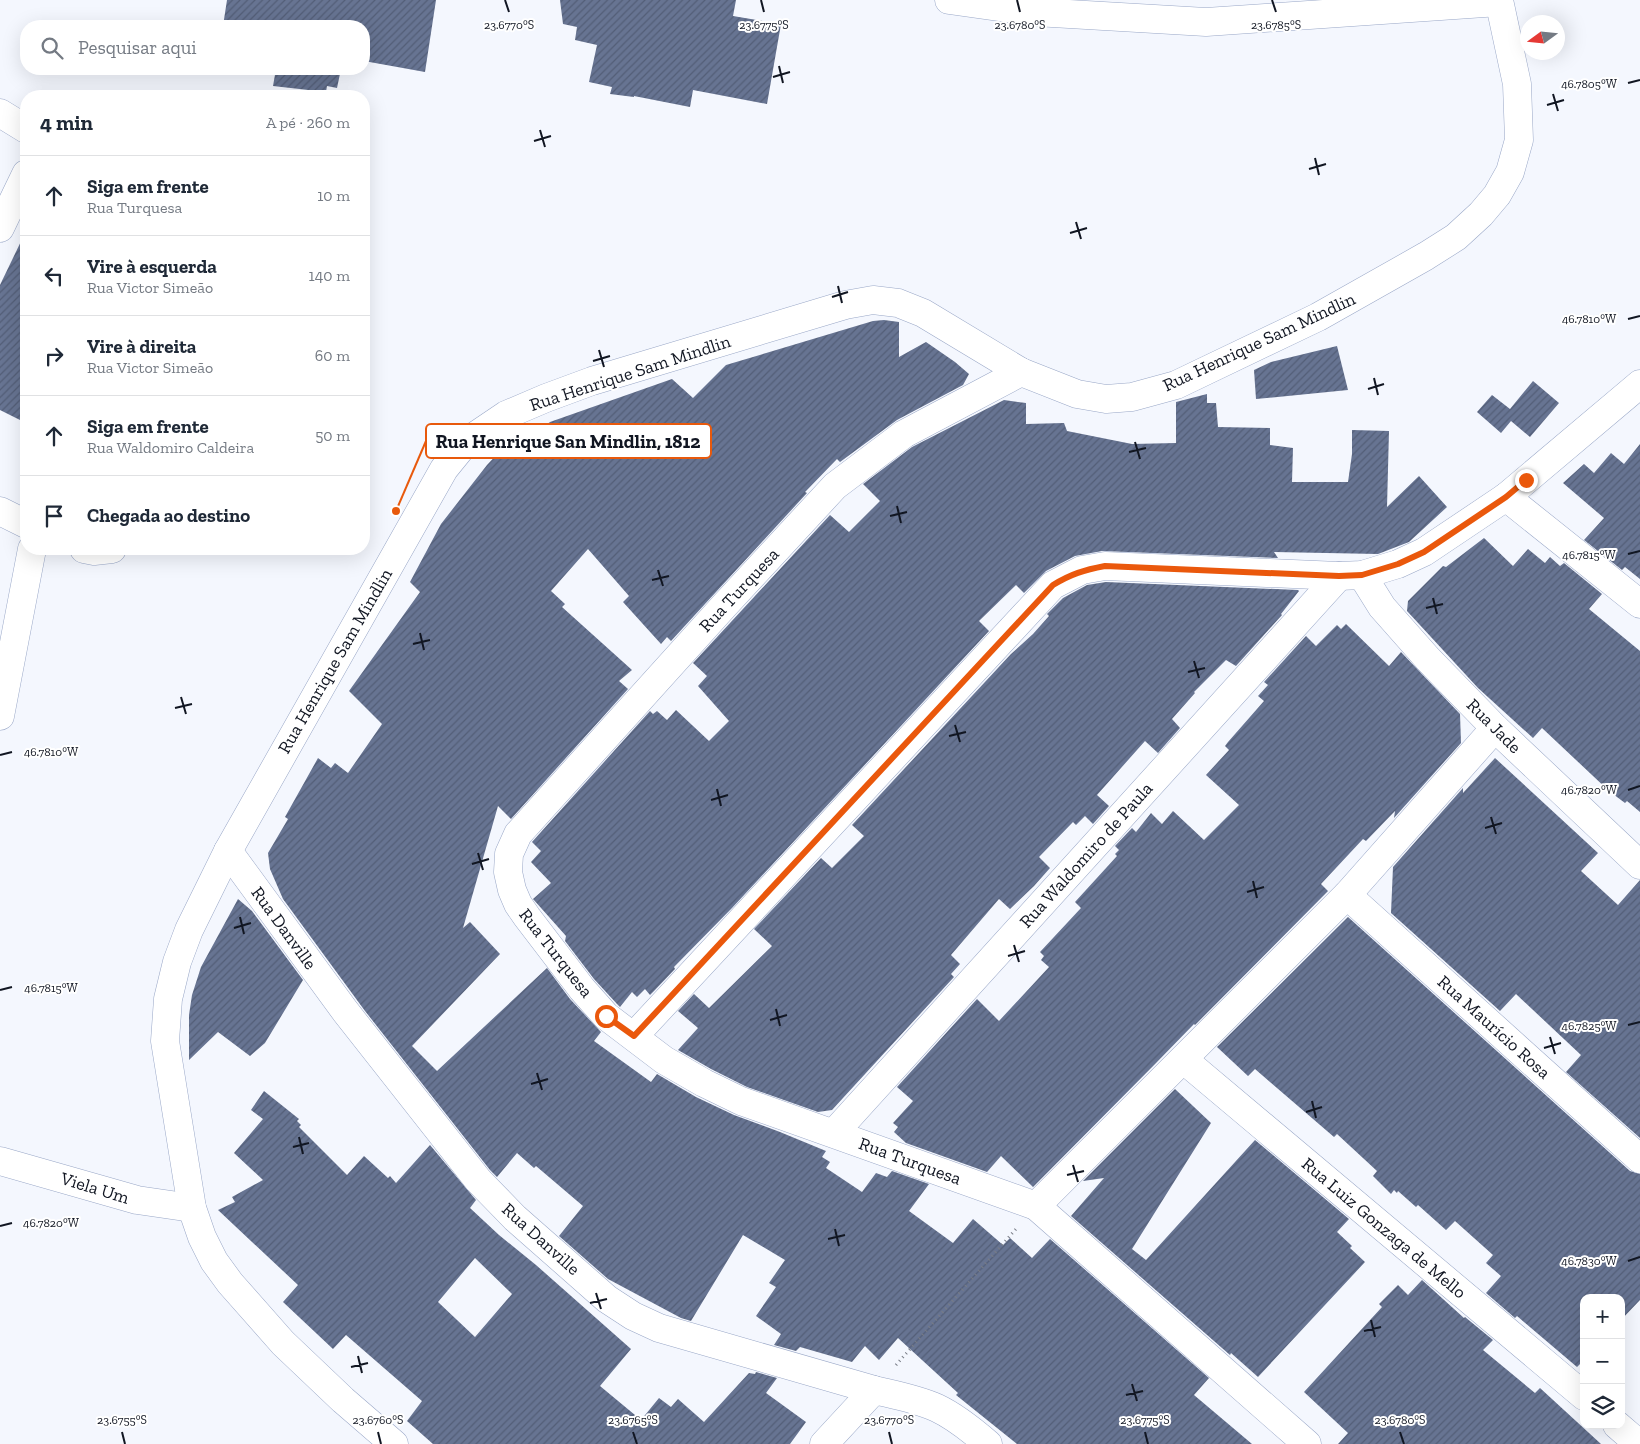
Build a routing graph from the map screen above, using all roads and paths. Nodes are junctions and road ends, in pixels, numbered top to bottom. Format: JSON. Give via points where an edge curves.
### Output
{"nodes":[{"id":1,"x":948,"y":0,"type":"edge"},
{"id":2,"x":1499,"y":1,"type":"edge"},
{"id":3,"x":0,"y":113,"type":"edge"},
{"id":4,"x":20,"y":125,"type":"edge"},
{"id":5,"x":20,"y":186,"type":"edge"},
{"id":6,"x":0,"y":228,"type":"edge"},
{"id":7,"x":1021,"y":372,"type":"junction"},
{"id":8,"x":1640,"y":384,"type":"edge"},
{"id":9,"x":1506,"y":497,"type":"junction"},
{"id":10,"x":0,"y":511,"type":"edge"},
{"id":11,"x":20,"y":521,"type":"edge"},
{"id":12,"x":31,"y":555,"type":"edge"},
{"id":13,"x":1350,"y":575,"type":"junction"},
{"id":14,"x":1640,"y":604,"type":"edge"},
{"id":15,"x":0,"y":716,"type":"edge"},
{"id":16,"x":1495,"y":728,"type":"junction"},
{"id":17,"x":228,"y":851,"type":"junction"},
{"id":18,"x":1640,"y":865,"type":"edge"},
{"id":19,"x":1347,"y":895,"type":"junction"},
{"id":20,"x":634,"y":1036,"type":"junction"},
{"id":21,"x":1184,"y":1060,"type":"junction"},
{"id":22,"x":834,"y":1133,"type":"junction"},
{"id":23,"x":1640,"y":1160,"type":"edge"},
{"id":24,"x":0,"y":1161,"type":"edge"},
{"id":25,"x":1036,"y":1206,"type":"junction"},
{"id":26,"x":192,"y":1208,"type":"junction"},
{"id":27,"x":874,"y":1390,"type":"junction"},
{"id":28,"x":1580,"y":1393,"type":"edge"},
{"id":29,"x":1622,"y":1429,"type":"edge"},
{"id":30,"x":394,"y":1444,"type":"edge"},
{"id":31,"x":824,"y":1444,"type":"edge"},
{"id":32,"x":988,"y":1444,"type":"edge"},
{"id":33,"x":1307,"y":1444,"type":"edge"},
{"id":34,"x":1639,"y":1444,"type":"edge"}],
"edges":[{"from":1,"to":2,"type":"street","via":[[1035,12],[1206,22]]},
{"from":2,"to":7,"type":"street","name":"Rua Henrique Sam Mindlin","via":[[1517,84],[1519,140],[1510,172],[1497,195],[1456,237],[1318,317],[1176,385],[1132,398],[1106,399],[1077,394]]},
{"from":3,"to":4,"type":"street"},
{"from":5,"to":6,"type":"street"},
{"from":7,"to":17,"type":"street","name":"Rua Henrique Sam Mindlin","via":[[923,313],[898,303],[873,300],[592,382],[506,415],[466,442],[444,469]]},
{"from":7,"to":20,"type":"street","name":"Rua Turquesa","via":[[904,434],[835,486],[518,834],[509,854],[508,872],[518,904],[582,989],[606,1016]]},
{"from":8,"to":9,"type":"street"},
{"from":9,"to":13,"type":"street","via":[[1424,552],[1398,564]]},
{"from":9,"to":14,"type":"street"},
{"from":10,"to":11,"type":"street"},
{"from":12,"to":15,"type":"street"},
{"from":13,"to":16,"type":"street","name":"Rua Jade"},
{"from":13,"to":20,"type":"street","via":[[1105,566],[1082,570],[1053,585]]},
{"from":13,"to":22,"type":"street","name":"Rua Waldomiro de Paula"},
{"from":16,"to":18,"type":"street","name":"Rua Jade"},
{"from":16,"to":19,"type":"street"},
{"from":17,"to":26,"type":"street","name":"Rua Henrique Sam Mindlin","via":[[189,930],[168,999],[165,1041]]},
{"from":17,"to":27,"type":"street","name":"Rua Danville","via":[[345,1011],[472,1173],[515,1218],[607,1299],[659,1328]]},
{"from":19,"to":21,"type":"street"},
{"from":19,"to":23,"type":"street","name":"Rua Maurício Rosa"},
{"from":20,"to":22,"type":"street","name":"Rua Turquesa","via":[[664,1060],[741,1101]]},
{"from":21,"to":25,"type":"street"},
{"from":21,"to":28,"type":"street","name":"Rua Luiz Gonzaga de Mello"},
{"from":22,"to":25,"type":"street","name":"Rua Turquesa"},
{"from":24,"to":26,"type":"street","name":"Viela Um","via":[[137,1200]]},
{"from":25,"to":27,"type":"path"},
{"from":25,"to":33,"type":"street","name":"Rua Turquesa"},
{"from":26,"to":30,"type":"street","name":"Rua Henrique Sam Mindlin","via":[[214,1261],[230,1283],[283,1343]]},
{"from":27,"to":31,"type":"street"},
{"from":27,"to":32,"type":"street","name":"Rua Danville","via":[[938,1408]]},
{"from":29,"to":34,"type":"street"}]}
